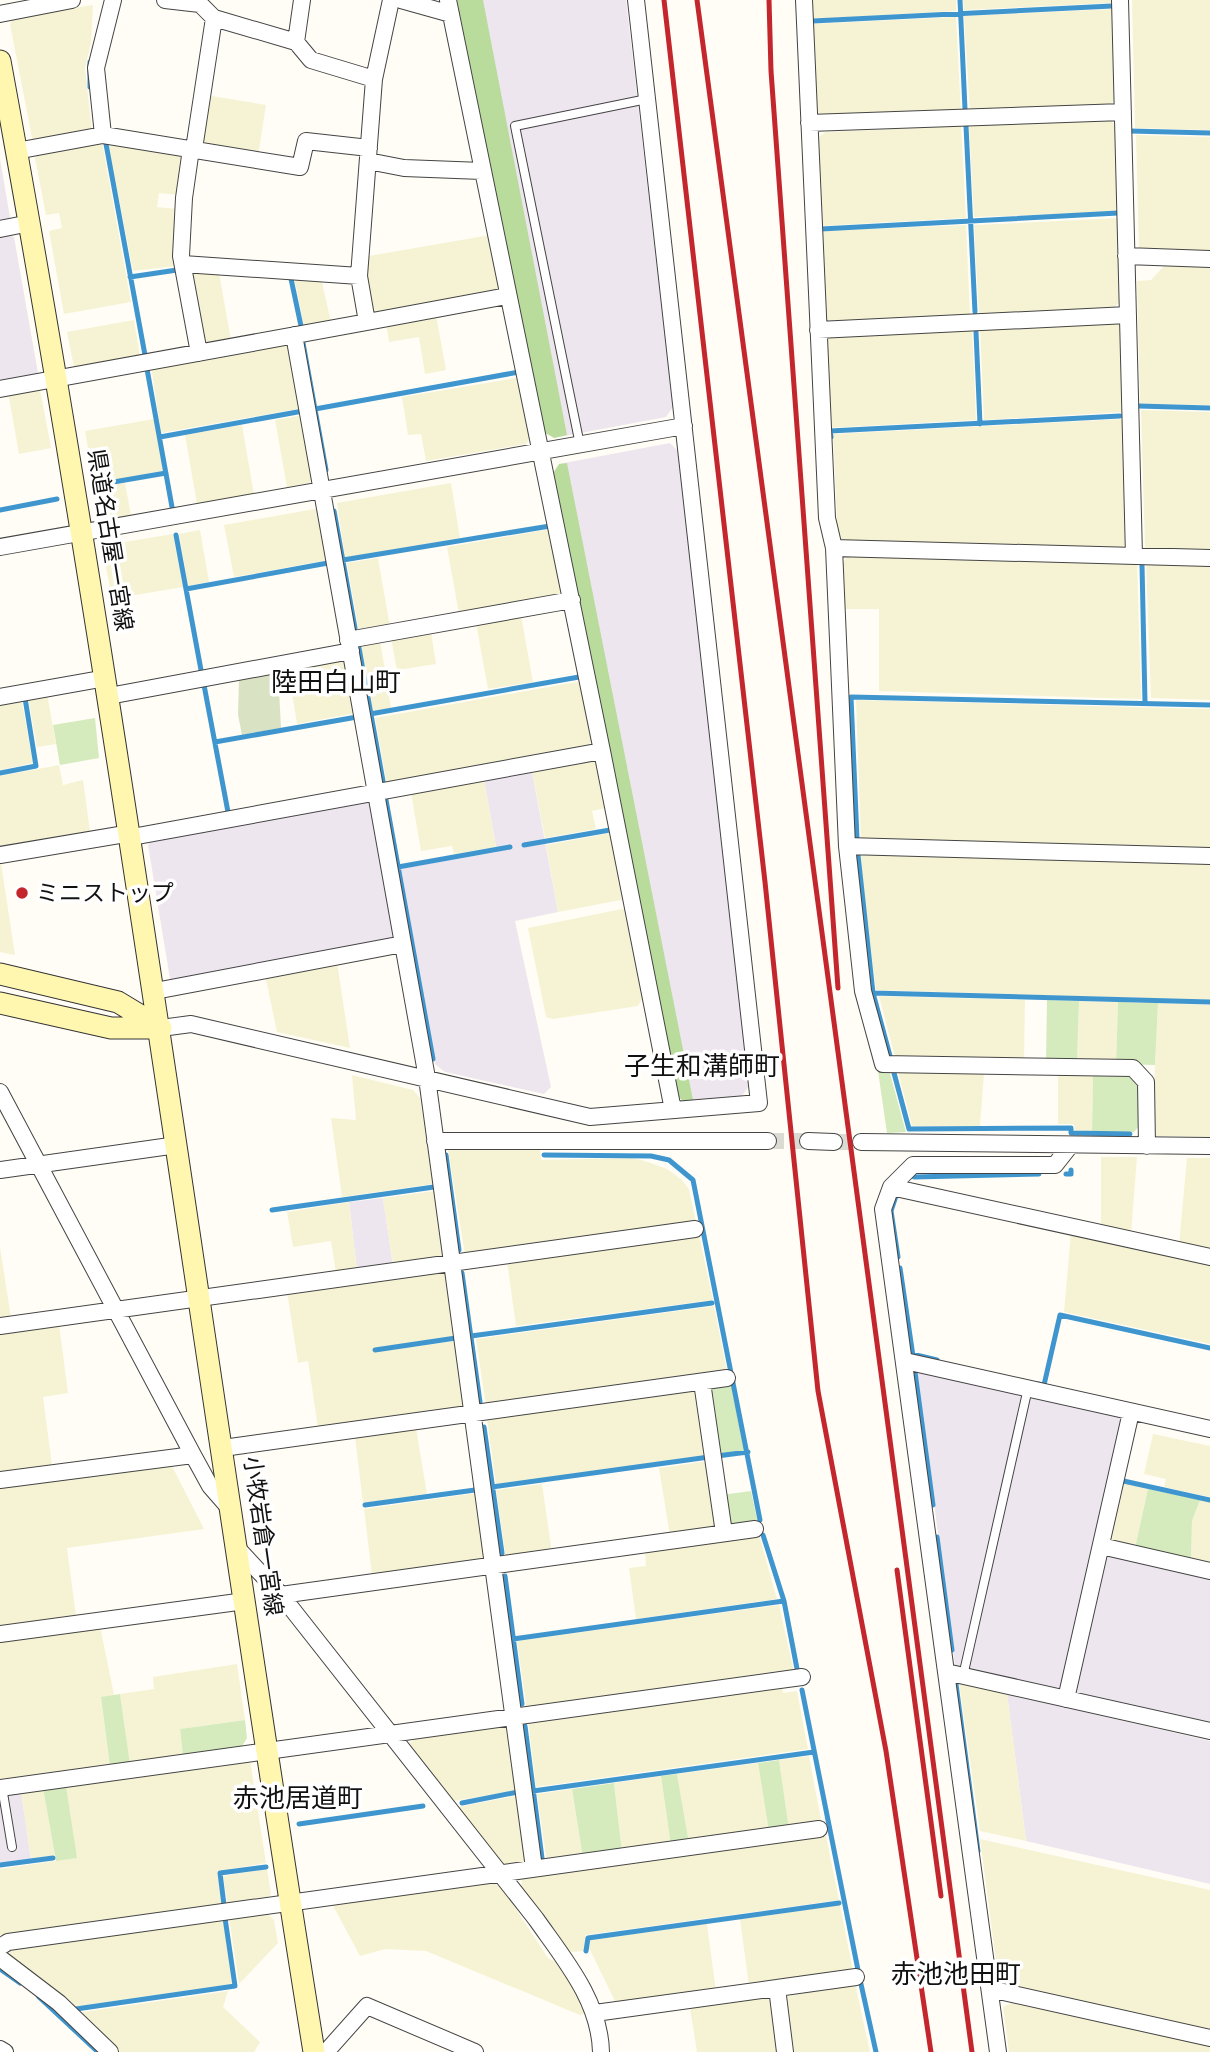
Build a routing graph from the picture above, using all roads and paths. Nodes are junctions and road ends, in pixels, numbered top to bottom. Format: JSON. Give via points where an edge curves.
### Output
{"nodes":[{"id":1,"x":72,"y":0,"type":"edge"},
{"id":2,"x":113,"y":0,"type":"edge"},
{"id":3,"x":165,"y":0,"type":"edge"},
{"id":4,"x":302,"y":0,"type":"edge"},
{"id":5,"x":391,"y":0,"type":"edge"},
{"id":6,"x":401,"y":0,"type":"edge"},
{"id":7,"x":636,"y":0,"type":"edge"},
{"id":8,"x":804,"y":0,"type":"edge"},
{"id":9,"x":1120,"y":0,"type":"edge"},
{"id":10,"x":450,"y":7,"type":"edge"},
{"id":11,"x":0,"y":14,"type":"edge"},
{"id":12,"x":214,"y":18,"type":"junction"},
{"id":13,"x":296,"y":42,"type":"junction"},
{"id":14,"x":1,"y":69,"type":"edge"},
{"id":15,"x":374,"y":79,"type":"junction"},
{"id":16,"x":647,"y":99,"type":"junction"},
{"id":17,"x":1123,"y":112,"type":"junction"},
{"id":18,"x":809,"y":123,"type":"junction"},
{"id":19,"x":103,"y":135,"type":"junction"},
{"id":20,"x":193,"y":149,"type":"junction"},
{"id":21,"x":16,"y":151,"type":"junction"},
{"id":22,"x":368,"y":155,"type":"junction"},
{"id":23,"x":482,"y":171,"type":"junction"},
{"id":24,"x":30,"y":223,"type":"junction"},
{"id":25,"x":0,"y":229,"type":"edge"},
{"id":26,"x":1126,"y":256,"type":"junction"},
{"id":27,"x":1210,"y":259,"type":"edge"},
{"id":28,"x":183,"y":264,"type":"junction"},
{"id":29,"x":359,"y":276,"type":"junction"},
{"id":30,"x":507,"y":296,"type":"junction"},
{"id":31,"x":1128,"y":315,"type":"junction"},
{"id":32,"x":367,"y":322,"type":"junction"},
{"id":33,"x":818,"y":330,"type":"junction"},
{"id":34,"x":294,"y":335,"type":"junction"},
{"id":35,"x":199,"y":353,"type":"junction"},
{"id":36,"x":56,"y":379,"type":"junction"},
{"id":37,"x":0,"y":389,"type":"edge"},
{"id":38,"x":684,"y":426,"type":"junction"},
{"id":39,"x":580,"y":444,"type":"junction"},
{"id":40,"x":542,"y":451,"type":"junction"},
{"id":41,"x":322,"y":491,"type":"junction"},
{"id":42,"x":83,"y":534,"type":"junction"},
{"id":43,"x":0,"y":547,"type":"edge"},
{"id":44,"x":834,"y":548,"type":"junction"},
{"id":45,"x":1134,"y":556,"type":"junction"},
{"id":46,"x":1210,"y":558,"type":"edge"},
{"id":47,"x":572,"y":600,"type":"junction"},
{"id":48,"x":349,"y":645,"type":"junction"},
{"id":49,"x":108,"y":687,"type":"junction"},
{"id":50,"x":0,"y":697,"type":"edge"},
{"id":51,"x":602,"y":751,"type":"junction"},
{"id":52,"x":376,"y":793,"type":"junction"},
{"id":53,"x":131,"y":835,"type":"junction"},
{"id":54,"x":848,"y":846,"type":"junction"},
{"id":55,"x":0,"y":855,"type":"edge"},
{"id":56,"x":1210,"y":856,"type":"edge"},
{"id":57,"x":403,"y":944,"type":"junction"},
{"id":58,"x":0,"y":974,"type":"edge"},
{"id":59,"x":155,"y":991,"type":"junction"},
{"id":60,"x":0,"y":1003,"type":"edge"},
{"id":61,"x":161,"y":1028,"type":"junction"},
{"id":62,"x":427,"y":1078,"type":"junction"},
{"id":63,"x":0,"y":1092,"type":"edge"},
{"id":64,"x":673,"y":1110,"type":"junction"},
{"id":65,"x":435,"y":1141,"type":"junction"},
{"id":66,"x":768,"y":1141,"type":"tunnel mouth"},
{"id":67,"x":808,"y":1141,"type":"tunnel mouth"},
{"id":68,"x":834,"y":1142,"type":"tunnel mouth"},
{"id":69,"x":861,"y":1142,"type":"tunnel mouth"},
{"id":70,"x":177,"y":1145,"type":"junction"},
{"id":71,"x":1070,"y":1146,"type":"junction"},
{"id":72,"x":1147,"y":1146,"type":"junction"},
{"id":73,"x":1210,"y":1146,"type":"edge"},
{"id":74,"x":36,"y":1164,"type":"junction"},
{"id":75,"x":0,"y":1170,"type":"edge"},
{"id":76,"x":891,"y":1187,"type":"junction"},
{"id":77,"x":695,"y":1229,"type":"dead end"},
{"id":78,"x":1210,"y":1256,"type":"edge"},
{"id":79,"x":452,"y":1263,"type":"junction"},
{"id":80,"x":199,"y":1298,"type":"junction"},
{"id":81,"x":114,"y":1310,"type":"junction"},
{"id":82,"x":0,"y":1326,"type":"edge"},
{"id":83,"x":905,"y":1361,"type":"junction"},
{"id":84,"x":727,"y":1378,"type":"dead end"},
{"id":85,"x":702,"y":1382,"type":"junction"},
{"id":86,"x":1028,"y":1388,"type":"junction"},
{"id":87,"x":1131,"y":1412,"type":"junction"},
{"id":88,"x":472,"y":1413,"type":"junction"},
{"id":89,"x":1210,"y":1429,"type":"edge"},
{"id":90,"x":223,"y":1448,"type":"junction"},
{"id":91,"x":192,"y":1455,"type":"junction"},
{"id":92,"x":0,"y":1480,"type":"edge"},
{"id":93,"x":233,"y":1512,"type":"junction"},
{"id":94,"x":755,"y":1529,"type":"dead end"},
{"id":95,"x":724,"y":1534,"type":"junction"},
{"id":96,"x":1101,"y":1546,"type":"junction"},
{"id":97,"x":238,"y":1549,"type":"junction"},
{"id":98,"x":493,"y":1566,"type":"junction"},
{"id":99,"x":1210,"y":1571,"type":"edge"},
{"id":100,"x":281,"y":1595,"type":"junction"},
{"id":101,"x":245,"y":1601,"type":"junction"},
{"id":102,"x":0,"y":1634,"type":"edge"},
{"id":103,"x":946,"y":1672,"type":"junction"},
{"id":104,"x":963,"y":1676,"type":"junction"},
{"id":105,"x":802,"y":1677,"type":"dead end"},
{"id":106,"x":1066,"y":1699,"type":"junction"},
{"id":107,"x":514,"y":1718,"type":"junction"},
{"id":108,"x":1210,"y":1731,"type":"edge"},
{"id":109,"x":389,"y":1732,"type":"junction"},
{"id":110,"x":269,"y":1752,"type":"junction"},
{"id":111,"x":1,"y":1788,"type":"edge"},
{"id":112,"x":819,"y":1829,"type":"dead end"},
{"id":113,"x":12,"y":1847,"type":"dead end"},
{"id":114,"x":534,"y":1868,"type":"junction"},
{"id":115,"x":503,"y":1873,"type":"junction"},
{"id":116,"x":290,"y":1900,"type":"junction"},
{"id":117,"x":0,"y":1947,"type":"edge"},
{"id":118,"x":0,"y":1958,"type":"edge"},
{"id":119,"x":856,"y":1977,"type":"dead end"},
{"id":120,"x":777,"y":1988,"type":"junction"},
{"id":121,"x":990,"y":1989,"type":"junction"},
{"id":122,"x":595,"y":2013,"type":"junction"},
{"id":123,"x":1210,"y":2038,"type":"edge"},
{"id":124,"x":456,"y":2048,"type":"edge"},
{"id":125,"x":0,"y":2049,"type":"edge"},
{"id":126,"x":5,"y":2052,"type":"edge"},
{"id":127,"x":110,"y":2052,"type":"edge"},
{"id":128,"x":314,"y":2052,"type":"edge"},
{"id":129,"x":326,"y":2052,"type":"edge"},
{"id":130,"x":475,"y":2052,"type":"edge"},
{"id":131,"x":601,"y":2052,"type":"edge"},
{"id":132,"x":785,"y":2052,"type":"edge"},
{"id":133,"x":998,"y":2052,"type":"edge"}],
"edges":[{"from":1,"to":11,"type":"street"},
{"from":2,"to":19,"type":"street","via":[[96,68]]},
{"from":3,"to":12,"type":"street","via":[[200,4]]},
{"from":4,"to":13,"type":"street"},
{"from":5,"to":15,"type":"street"},
{"from":6,"to":10,"type":"street"},
{"from":7,"to":16,"type":"street"},
{"from":8,"to":18,"type":"street"},
{"from":9,"to":17,"type":"street"},
{"from":10,"to":23,"type":"street"},
{"from":12,"to":13,"type":"street"},
{"from":12,"to":20,"type":"street"},
{"from":13,"to":15,"type":"street","via":[[311,60]]},
{"from":14,"to":21,"type":"main road","name":"県道名古屋一宮線"},
{"from":15,"to":22,"type":"street"},
{"from":16,"to":38,"type":"street"},
{"from":16,"to":39,"type":"lane","via":[[515,127]]},
{"from":17,"to":18,"type":"street"},
{"from":17,"to":26,"type":"street"},
{"from":18,"to":33,"type":"street"},
{"from":19,"to":20,"type":"street"},
{"from":19,"to":21,"type":"street"},
{"from":20,"to":22,"type":"street","via":[[300,167],[306,141]]},
{"from":20,"to":28,"type":"street","via":[[184,198]]},
{"from":21,"to":24,"type":"main road","name":"県道名古屋一宮線"},
{"from":22,"to":23,"type":"street","via":[[404,168]]},
{"from":22,"to":29,"type":"street"},
{"from":23,"to":30,"type":"street"},
{"from":24,"to":25,"type":"street"},
{"from":24,"to":36,"type":"main road","name":"県道名古屋一宮線"},
{"from":26,"to":27,"type":"street"},
{"from":26,"to":31,"type":"street"},
{"from":28,"to":29,"type":"street"},
{"from":28,"to":35,"type":"street"},
{"from":29,"to":32,"type":"street"},
{"from":30,"to":32,"type":"street"},
{"from":30,"to":40,"type":"street"},
{"from":31,"to":33,"type":"street"},
{"from":31,"to":45,"type":"street"},
{"from":32,"to":34,"type":"street"},
{"from":33,"to":44,"type":"street","via":[[827,518]]},
{"from":34,"to":35,"type":"street"},
{"from":34,"to":41,"type":"street"},
{"from":35,"to":36,"type":"street"},
{"from":36,"to":37,"type":"street"},
{"from":36,"to":42,"type":"main road","name":"県道名古屋一宮線"},
{"from":38,"to":39,"type":"street"},
{"from":38,"to":64,"type":"street","via":[[759,1104]]},
{"from":39,"to":40,"type":"street"},
{"from":40,"to":41,"type":"street"},
{"from":40,"to":47,"type":"street"},
{"from":41,"to":42,"type":"street"},
{"from":41,"to":48,"type":"street"},
{"from":42,"to":43,"type":"street"},
{"from":42,"to":49,"type":"main road","name":"県道名古屋一宮線"},
{"from":44,"to":45,"type":"street"},
{"from":44,"to":54,"type":"street"},
{"from":45,"to":46,"type":"street"},
{"from":47,"to":48,"type":"street"},
{"from":47,"to":51,"type":"street"},
{"from":48,"to":49,"type":"street"},
{"from":48,"to":52,"type":"street"},
{"from":49,"to":50,"type":"street"},
{"from":49,"to":53,"type":"main road","name":"県道名古屋一宮線"},
{"from":51,"to":52,"type":"street"},
{"from":51,"to":64,"type":"street"},
{"from":52,"to":53,"type":"street"},
{"from":52,"to":57,"type":"street"},
{"from":53,"to":55,"type":"street"},
{"from":53,"to":59,"type":"main road","name":"県道名古屋一宮線"},
{"from":54,"to":56,"type":"street"},
{"from":54,"to":72,"type":"street","via":[[863,992],[883,1064],[1133,1069],[1146,1082]]},
{"from":57,"to":59,"type":"street"},
{"from":57,"to":62,"type":"street"},
{"from":58,"to":61,"type":"main road","via":[[118,1002]]},
{"from":59,"to":61,"type":"main road","name":"県道名古屋一宮線"},
{"from":60,"to":61,"type":"main road","via":[[111,1028]]},
{"from":61,"to":62,"type":"street","via":[[191,1024]]},
{"from":61,"to":70,"type":"main road","name":"小牧岩倉一宮線"},
{"from":62,"to":64,"type":"street","via":[[590,1116]]},
{"from":62,"to":65,"type":"street"},
{"from":63,"to":74,"type":"street"},
{"from":65,"to":66,"type":"street"},
{"from":65,"to":79,"type":"street"},
{"from":67,"to":68,"type":"street"},
{"from":69,"to":71,"type":"street"},
{"from":70,"to":74,"type":"street"},
{"from":70,"to":80,"type":"main road","name":"小牧岩倉一宮線"},
{"from":71,"to":72,"type":"street"},
{"from":71,"to":76,"type":"street","via":[[1055,1165],[913,1165]]},
{"from":72,"to":73,"type":"street"},
{"from":74,"to":75,"type":"street"},
{"from":74,"to":81,"type":"street"},
{"from":76,"to":78,"type":"street"},
{"from":76,"to":83,"type":"street","via":[[883,1209]]},
{"from":77,"to":79,"type":"street"},
{"from":79,"to":80,"type":"street"},
{"from":79,"to":88,"type":"street"},
{"from":80,"to":81,"type":"street"},
{"from":80,"to":90,"type":"main road","name":"小牧岩倉一宮線"},
{"from":81,"to":82,"type":"street"},
{"from":81,"to":91,"type":"street"},
{"from":83,"to":86,"type":"street"},
{"from":83,"to":103,"type":"street"},
{"from":84,"to":85,"type":"street"},
{"from":85,"to":88,"type":"street"},
{"from":85,"to":95,"type":"street"},
{"from":86,"to":87,"type":"street"},
{"from":86,"to":104,"type":"lane"},
{"from":87,"to":89,"type":"street"},
{"from":87,"to":96,"type":"street"},
{"from":88,"to":90,"type":"street"},
{"from":88,"to":98,"type":"street"},
{"from":90,"to":93,"type":"main road","name":"小牧岩倉一宮線"},
{"from":91,"to":92,"type":"street"},
{"from":91,"to":93,"type":"street"},
{"from":93,"to":97,"type":"main road","name":"小牧岩倉一宮線"},
{"from":94,"to":95,"type":"street"},
{"from":95,"to":98,"type":"street"},
{"from":96,"to":99,"type":"street"},
{"from":96,"to":106,"type":"street"},
{"from":97,"to":100,"type":"street"},
{"from":97,"to":101,"type":"main road","name":"小牧岩倉一宮線"},
{"from":98,"to":100,"type":"street"},
{"from":98,"to":107,"type":"street"},
{"from":100,"to":109,"type":"street"},
{"from":101,"to":102,"type":"street"},
{"from":101,"to":110,"type":"main road","name":"小牧岩倉一宮線"},
{"from":103,"to":104,"type":"street"},
{"from":103,"to":121,"type":"street"},
{"from":104,"to":106,"type":"street"},
{"from":105,"to":107,"type":"street"},
{"from":106,"to":108,"type":"street"},
{"from":107,"to":109,"type":"street"},
{"from":107,"to":114,"type":"street"},
{"from":109,"to":110,"type":"street"},
{"from":109,"to":115,"type":"street"},
{"from":110,"to":111,"type":"street"},
{"from":110,"to":116,"type":"main road","name":"小牧岩倉一宮線"},
{"from":111,"to":113,"type":"lane"},
{"from":112,"to":114,"type":"street"},
{"from":114,"to":115,"type":"street"},
{"from":115,"to":116,"type":"street"},
{"from":115,"to":122,"type":"street","via":[[573,1971]]},
{"from":116,"to":117,"type":"street","via":[[8,1942]]},
{"from":116,"to":128,"type":"main road","name":"小牧岩倉一宮線"},
{"from":118,"to":127,"type":"street","via":[[59,2003]]},
{"from":119,"to":120,"type":"street"},
{"from":120,"to":122,"type":"street"},
{"from":120,"to":132,"type":"street"},
{"from":121,"to":123,"type":"street"},
{"from":121,"to":133,"type":"street"},
{"from":122,"to":131,"type":"street"},
{"from":124,"to":129,"type":"street","via":[[367,2006]]},
{"from":124,"to":130,"type":"street"},
{"from":125,"to":126,"type":"street"}]}
